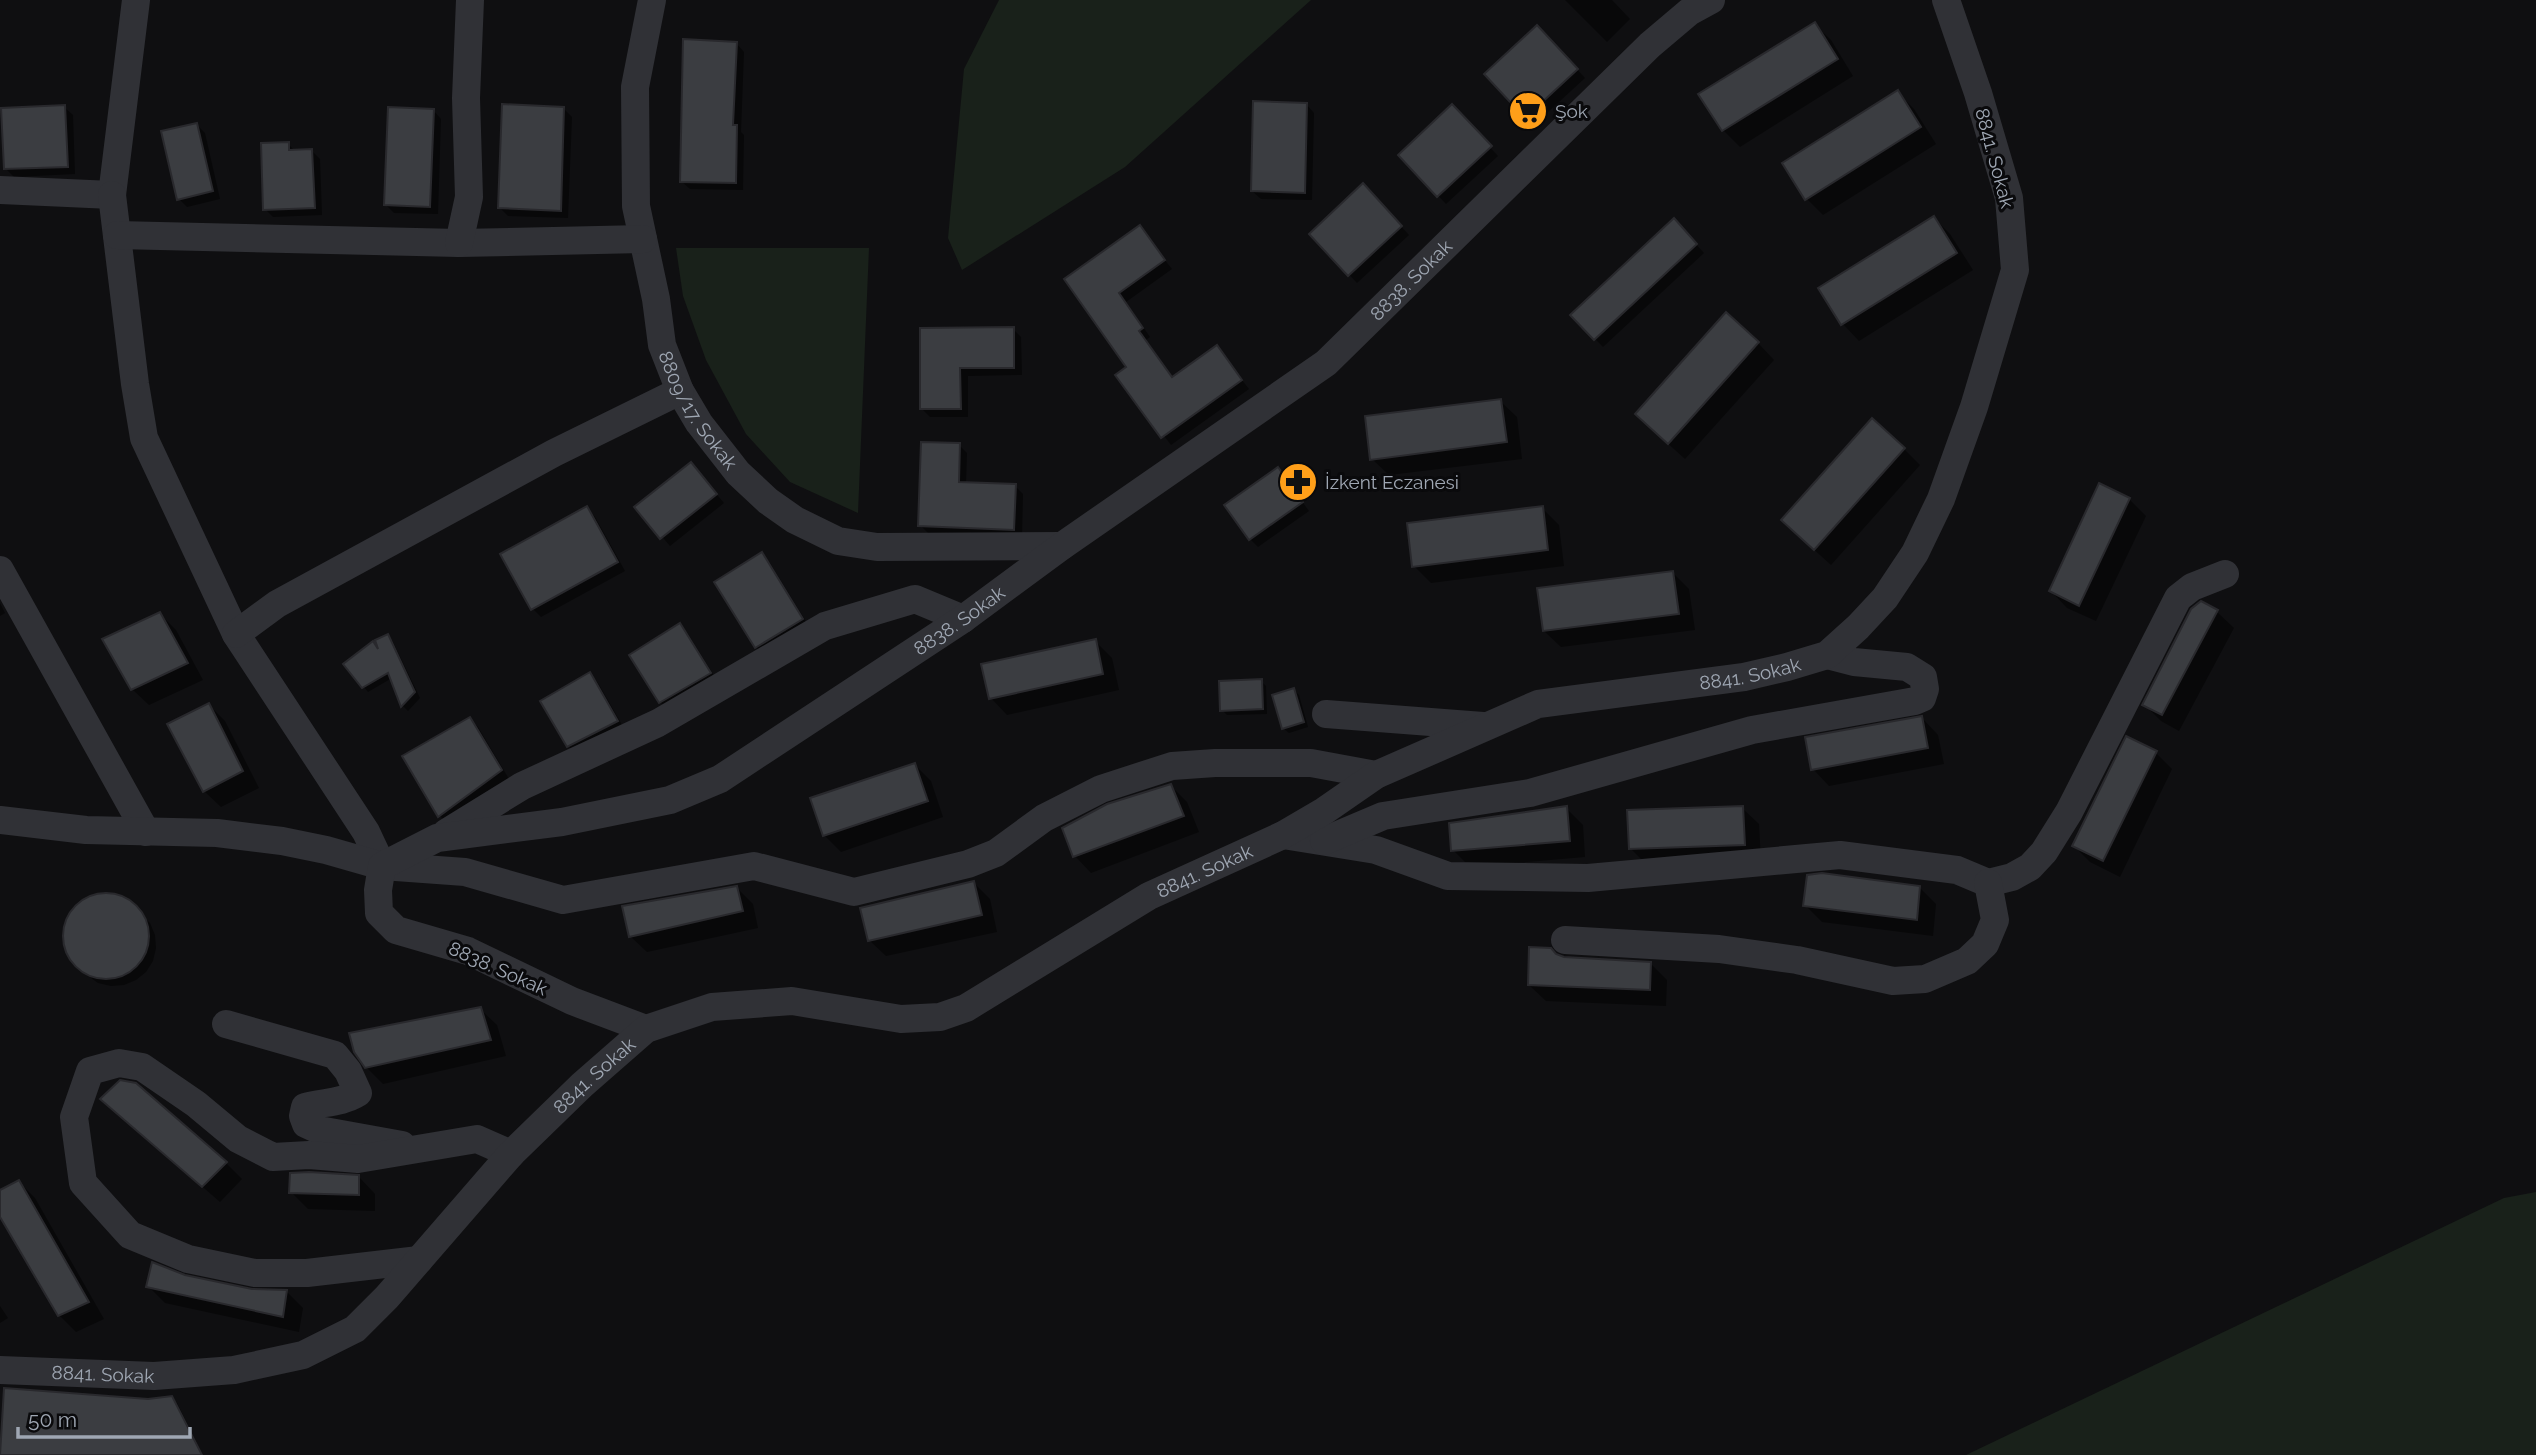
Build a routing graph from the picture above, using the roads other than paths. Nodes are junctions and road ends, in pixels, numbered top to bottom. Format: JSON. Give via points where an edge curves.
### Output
{"nodes":[{"id":1,"x":136,"y":0,"type":"edge"},
{"id":2,"x":470,"y":0,"type":"edge"},
{"id":3,"x":652,"y":0,"type":"edge"},
{"id":4,"x":1711,"y":0,"type":"edge"},
{"id":5,"x":1946,"y":0,"type":"edge"},
{"id":6,"x":0,"y":190,"type":"edge"},
{"id":7,"x":112,"y":195,"type":"junction"},
{"id":8,"x":117,"y":235,"type":"junction"},
{"id":9,"x":643,"y":239,"type":"junction"},
{"id":10,"x":459,"y":243,"type":"junction"},
{"id":11,"x":680,"y":391,"type":"junction"},
{"id":12,"x":1062,"y":546,"type":"junction"},
{"id":13,"x":0,"y":570,"type":"edge"},
{"id":14,"x":2225,"y":574,"type":"dead end"},
{"id":15,"x":963,"y":619,"type":"junction"},
{"id":16,"x":236,"y":634,"type":"junction"},
{"id":17,"x":1828,"y":655,"type":"junction"},
{"id":18,"x":1325,"y":714,"type":"dead end"},
{"id":19,"x":1488,"y":726,"type":"junction"},
{"id":20,"x":1376,"y":775,"type":"junction"},
{"id":21,"x":0,"y":820,"type":"edge"},
{"id":22,"x":146,"y":832,"type":"junction"},
{"id":23,"x":1283,"y":835,"type":"junction"},
{"id":24,"x":438,"y":838,"type":"junction"},
{"id":25,"x":1324,"y":841,"type":"junction"},
{"id":26,"x":382,"y":866,"type":"junction"},
{"id":27,"x":1988,"y":883,"type":"junction"},
{"id":28,"x":1565,"y":940,"type":"dead end"},
{"id":29,"x":226,"y":1024,"type":"dead end"},
{"id":30,"x":646,"y":1029,"type":"junction"},
{"id":31,"x":420,"y":1149,"type":"junction"},
{"id":32,"x":511,"y":1154,"type":"junction"},
{"id":33,"x":419,"y":1260,"type":"junction"},
{"id":34,"x":0,"y":1370,"type":"edge"}],
"edges":[{"from":1,"to":7,"type":"street"},
{"from":2,"to":10,"type":"street","via":[[466,98],[469,197]]},
{"from":3,"to":9,"type":"street","name":"8809/17. Sokak","via":[[635,87],[636,206]]},
{"from":4,"to":12,"type":"street","name":"8838. Sokak","via":[[1650,45],[1326,363]]},
{"from":5,"to":17,"type":"street","name":"8841. Sokak","via":[[2009,198],[2015,270],[1974,407],[1941,499],[1915,553],[1885,598]]},
{"from":6,"to":7,"type":"street"},
{"from":7,"to":8,"type":"street"},
{"from":8,"to":10,"type":"street"},
{"from":8,"to":16,"type":"street","via":[[144,438]]},
{"from":9,"to":10,"type":"street"},
{"from":9,"to":11,"type":"street","name":"8809/17. Sokak","via":[[662,345]]},
{"from":11,"to":12,"type":"street","name":"8809/17. Sokak","via":[[738,473],[794,520],[838,541],[877,547]]},
{"from":11,"to":16,"type":"street","via":[[554,453],[276,604]]},
{"from":12,"to":15,"type":"street","name":"8838. Sokak"},
{"from":13,"to":22,"type":"street"},
{"from":14,"to":27,"type":"street","via":[[2178,598],[2045,852],[2012,877]]},
{"from":15,"to":24,"type":"street","name":"8838. Sokak","via":[[720,779],[670,800],[562,822]]},
{"from":15,"to":24,"type":"street","via":[[915,599],[825,626],[658,723],[522,786]]},
{"from":16,"to":26,"type":"street","via":[[366,832]]},
{"from":17,"to":19,"type":"street","name":"8841. Sokak","via":[[1744,677],[1538,705]]},
{"from":17,"to":25,"type":"street","via":[[1906,667],[1923,677],[1922,698],[1752,730],[1530,793],[1383,816]]},
{"from":18,"to":19,"type":"street"},
{"from":19,"to":20,"type":"street","name":"8841. Sokak"},
{"from":20,"to":23,"type":"street","name":"8841. Sokak"},
{"from":20,"to":26,"type":"street","via":[[1311,763],[1172,766],[1090,795],[1044,818],[996,853],[854,892],[754,866],[563,900],[465,873]]},
{"from":21,"to":22,"type":"street"},
{"from":22,"to":26,"type":"street","via":[[217,833],[282,841]]},
{"from":23,"to":25,"type":"street"},
{"from":23,"to":30,"type":"street","name":"8841. Sokak","via":[[1149,896],[966,1008],[940,1017],[901,1019],[792,1001],[712,1007]]},
{"from":24,"to":26,"type":"street","name":"8838. Sokak"},
{"from":25,"to":27,"type":"street","via":[[1376,850],[1448,876],[1588,878],[1840,855],[1957,870]]},
{"from":26,"to":30,"type":"street","name":"8838. Sokak","via":[[379,913],[396,930],[468,951],[572,1001]]},
{"from":27,"to":28,"type":"street","via":[[1995,920],[1985,944],[1967,961],[1925,979],[1893,981],[1797,960],[1719,950]]},
{"from":29,"to":31,"type":"street","via":[[335,1055],[348,1071],[358,1093],[346,1100],[305,1107],[306,1124]]},
{"from":30,"to":32,"type":"street","name":"8841. Sokak"},
{"from":31,"to":32,"type":"street","via":[[477,1139]]},
{"from":31,"to":33,"type":"street","via":[[358,1159],[272,1157],[238,1139],[142,1067],[119,1063],[90,1071],[74,1117],[83,1183],[130,1236],[188,1259],[255,1273],[307,1273]]},
{"from":32,"to":33,"type":"street","name":"8841. Sokak"},
{"from":33,"to":34,"type":"street","name":"8841. Sokak","via":[[355,1329],[303,1355],[234,1370],[154,1376]]}]}
